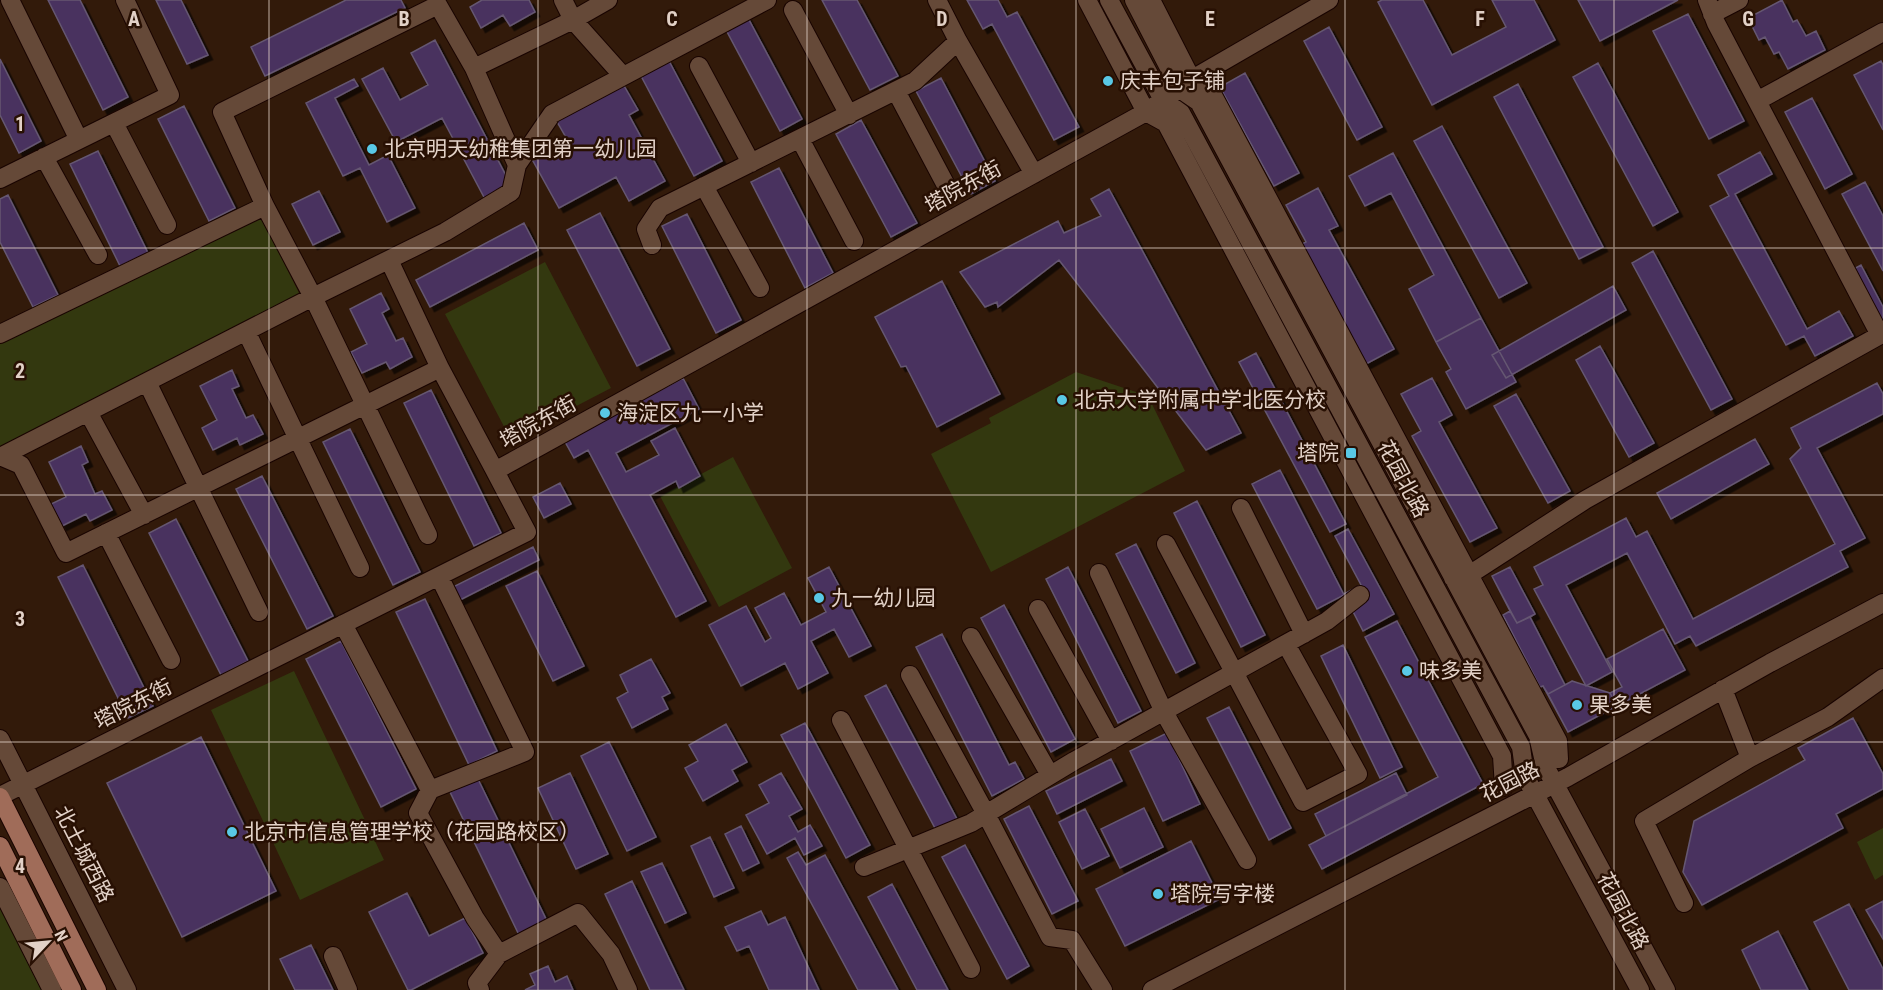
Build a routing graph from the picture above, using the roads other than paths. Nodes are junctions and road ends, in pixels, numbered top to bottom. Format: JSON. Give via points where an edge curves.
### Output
{"nodes":[{"id":1,"x":10,"y":0,"type":"edge"},
{"id":2,"x":125,"y":0,"type":"edge"},
{"id":3,"x":563,"y":0,"type":"edge"},
{"id":4,"x":608,"y":0,"type":"edge"},
{"id":5,"x":767,"y":0,"type":"edge"},
{"id":6,"x":937,"y":0,"type":"edge"},
{"id":7,"x":1087,"y":0,"type":"edge"},
{"id":8,"x":1109,"y":0,"type":"edge"},
{"id":9,"x":1134,"y":0,"type":"edge"},
{"id":10,"x":1151,"y":0,"type":"edge"},
{"id":11,"x":1329,"y":0,"type":"edge"},
{"id":12,"x":1739,"y":0,"type":"edge"},
{"id":13,"x":437,"y":3,"type":"edge"},
{"id":14,"x":1710,"y":7,"type":"edge"},
{"id":15,"x":793,"y":10,"type":"dead end"},
{"id":16,"x":573,"y":20,"type":"junction"},
{"id":17,"x":1883,"y":32,"type":"edge"},
{"id":18,"x":958,"y":41,"type":"junction"},
{"id":19,"x":699,"y":66,"type":"dead end"},
{"id":20,"x":474,"y":68,"type":"junction"},
{"id":21,"x":623,"y":76,"type":"junction"},
{"id":22,"x":1186,"y":84,"type":"junction"},
{"id":23,"x":896,"y":91,"type":"junction"},
{"id":24,"x":1163,"y":100,"type":"junction"},
{"id":25,"x":1757,"y":101,"type":"junction"},
{"id":26,"x":1146,"y":112,"type":"junction"},
{"id":27,"x":849,"y":115,"type":"junction"},
{"id":28,"x":114,"y":123,"type":"junction"},
{"id":29,"x":800,"y":139,"type":"junction"},
{"id":30,"x":79,"y":140,"type":"junction"},
{"id":31,"x":44,"y":157,"type":"junction"},
{"id":32,"x":751,"y":163,"type":"junction"},
{"id":33,"x":518,"y":165,"type":"junction"},
{"id":34,"x":1034,"y":174,"type":"junction"},
{"id":35,"x":0,"y":179,"type":"edge"},
{"id":36,"x":704,"y":186,"type":"junction"},
{"id":37,"x":949,"y":190,"type":"dead end"},
{"id":38,"x":265,"y":206,"type":"junction"},
{"id":39,"x":167,"y":225,"type":"dead end"},
{"id":40,"x":854,"y":241,"type":"dead end"},
{"id":41,"x":652,"y":245,"type":"dead end"},
{"id":42,"x":98,"y":255,"type":"dead end"},
{"id":43,"x":389,"y":260,"type":"junction"},
{"id":44,"x":760,"y":288,"type":"dead end"},
{"id":45,"x":313,"y":297,"type":"junction"},
{"id":46,"x":2,"y":330,"type":"edge"},
{"id":47,"x":246,"y":331,"type":"junction"},
{"id":48,"x":440,"y":368,"type":"junction"},
{"id":49,"x":147,"y":382,"type":"junction"},
{"id":50,"x":365,"y":405,"type":"junction"},
{"id":51,"x":88,"y":412,"type":"junction"},
{"id":52,"x":298,"y":439,"type":"junction"},
{"id":53,"x":0,"y":457,"type":"edge"},
{"id":54,"x":495,"y":471,"type":"junction"},
{"id":55,"x":199,"y":488,"type":"junction"},
{"id":56,"x":1241,"y":508,"type":"dead end"},
{"id":57,"x":144,"y":514,"type":"junction"},
{"id":58,"x":106,"y":533,"type":"junction"},
{"id":59,"x":429,"y":535,"type":"dead end"},
{"id":60,"x":1166,"y":543,"type":"dead end"},
{"id":61,"x":360,"y":568,"type":"dead end"},
{"id":62,"x":1099,"y":573,"type":"dead end"},
{"id":63,"x":439,"y":576,"type":"junction"},
{"id":64,"x":1461,"y":576,"type":"junction"},
{"id":65,"x":1360,"y":596,"type":"dead end"},
{"id":66,"x":1883,"y":603,"type":"edge"},
{"id":67,"x":1038,"y":609,"type":"dead end"},
{"id":68,"x":260,"y":612,"type":"dead end"},
{"id":69,"x":343,"y":624,"type":"junction"},
{"id":70,"x":1304,"y":634,"type":"junction"},
{"id":71,"x":971,"y":637,"type":"dead end"},
{"id":72,"x":1286,"y":644,"type":"junction"},
{"id":73,"x":171,"y":660,"type":"dead end"},
{"id":74,"x":1234,"y":673,"type":"junction"},
{"id":75,"x":910,"y":675,"type":"dead end"},
{"id":76,"x":1883,"y":678,"type":"edge"},
{"id":77,"x":1723,"y":689,"type":"junction"},
{"id":78,"x":1164,"y":712,"type":"junction"},
{"id":79,"x":841,"y":720,"type":"dead end"},
{"id":80,"x":0,"y":739,"type":"edge"},
{"id":81,"x":1111,"y":741,"type":"junction"},
{"id":82,"x":1750,"y":758,"type":"junction"},
{"id":83,"x":1559,"y":759,"type":"dead end"},
{"id":84,"x":1050,"y":775,"type":"junction"},
{"id":85,"x":23,"y":784,"type":"junction"},
{"id":86,"x":1555,"y":784,"type":"junction"},
{"id":87,"x":1504,"y":787,"type":"dead end"},
{"id":88,"x":430,"y":790,"type":"junction"},
{"id":89,"x":1535,"y":794,"type":"junction"},
{"id":90,"x":0,"y":796,"type":"edge"},
{"id":91,"x":986,"y":814,"type":"junction"},
{"id":92,"x":0,"y":846,"type":"edge"},
{"id":93,"x":908,"y":848,"type":"junction"},
{"id":94,"x":1247,"y":860,"type":"dead end"},
{"id":95,"x":864,"y":867,"type":"dead end"},
{"id":96,"x":0,"y":887,"type":"edge"},
{"id":97,"x":1684,"y":903,"type":"dead end"},
{"id":98,"x":499,"y":954,"type":"junction"},
{"id":99,"x":333,"y":956,"type":"dead end"},
{"id":100,"x":971,"y":969,"type":"dead end"},
{"id":101,"x":52,"y":990,"type":"edge"},
{"id":102,"x":72,"y":990,"type":"edge"},
{"id":103,"x":97,"y":990,"type":"edge"},
{"id":104,"x":127,"y":990,"type":"edge"},
{"id":105,"x":348,"y":990,"type":"edge"},
{"id":106,"x":480,"y":990,"type":"edge"},
{"id":107,"x":628,"y":990,"type":"edge"},
{"id":108,"x":1103,"y":990,"type":"edge"},
{"id":109,"x":1152,"y":990,"type":"edge"},
{"id":110,"x":1640,"y":990,"type":"edge"},
{"id":111,"x":1666,"y":990,"type":"edge"}],
"edges":[{"from":1,"to":30,"type":"street"},
{"from":2,"to":28,"type":"street","via":[[170,95]]},
{"from":3,"to":16,"type":"street"},
{"from":4,"to":16,"type":"street"},
{"from":5,"to":21,"type":"street"},
{"from":6,"to":18,"type":"street"},
{"from":7,"to":26,"type":"street"},
{"from":8,"to":24,"type":"street","name":"花园北路"},
{"from":9,"to":22,"type":"street"},
{"from":10,"to":22,"type":"street"},
{"from":11,"to":22,"type":"street","name":"塔院东街"},
{"from":12,"to":14,"type":"street"},
{"from":13,"to":20,"type":"street"},
{"from":13,"to":38,"type":"street","via":[[222,112]]},
{"from":14,"to":25,"type":"street"},
{"from":15,"to":27,"type":"street"},
{"from":16,"to":20,"type":"street"},
{"from":16,"to":21,"type":"street"},
{"from":17,"to":25,"type":"street"},
{"from":18,"to":23,"type":"street","via":[[915,81]]},
{"from":18,"to":34,"type":"street"},
{"from":19,"to":32,"type":"street"},
{"from":20,"to":33,"type":"street"},
{"from":21,"to":33,"type":"street","via":[[552,114]]},
{"from":22,"to":24,"type":"street","name":"塔院东街"},
{"from":22,"to":64,"type":"street","via":[[1209,88]]},
{"from":23,"to":27,"type":"street"},
{"from":23,"to":37,"type":"street"},
{"from":24,"to":26,"type":"street","name":"塔院东街"},
{"from":24,"to":89,"type":"street","name":"花园北路","via":[[1181,113],[1521,747],[1525,776]]},
{"from":25,"to":64,"type":"street","via":[[1880,335],[1585,500]]},
{"from":26,"to":34,"type":"street","name":"塔院东街"},
{"from":26,"to":87,"type":"street","via":[[1166,123],[1388,540],[1502,756]]},
{"from":27,"to":29,"type":"street"},
{"from":28,"to":30,"type":"street"},
{"from":28,"to":39,"type":"street"},
{"from":29,"to":32,"type":"street"},
{"from":29,"to":40,"type":"street"},
{"from":30,"to":31,"type":"street"},
{"from":31,"to":35,"type":"street"},
{"from":31,"to":42,"type":"street"},
{"from":32,"to":36,"type":"street"},
{"from":33,"to":43,"type":"street","via":[[511,192]]},
{"from":34,"to":54,"type":"street","name":"塔院东街"},
{"from":36,"to":41,"type":"street","via":[[660,208],[646,229]]},
{"from":36,"to":44,"type":"street"},
{"from":38,"to":45,"type":"street"},
{"from":38,"to":46,"type":"street"},
{"from":43,"to":45,"type":"street"},
{"from":43,"to":48,"type":"street"},
{"from":45,"to":47,"type":"street"},
{"from":45,"to":50,"type":"street"},
{"from":47,"to":49,"type":"street"},
{"from":47,"to":52,"type":"street"},
{"from":48,"to":50,"type":"street"},
{"from":48,"to":54,"type":"street"},
{"from":49,"to":51,"type":"street"},
{"from":49,"to":55,"type":"street"},
{"from":50,"to":52,"type":"street"},
{"from":50,"to":59,"type":"street"},
{"from":51,"to":53,"type":"street"},
{"from":51,"to":57,"type":"street"},
{"from":52,"to":55,"type":"street"},
{"from":52,"to":61,"type":"street"},
{"from":53,"to":58,"type":"street","via":[[21,465],[66,553]]},
{"from":54,"to":63,"type":"street","name":"塔院东街","via":[[527,532]]},
{"from":55,"to":57,"type":"street"},
{"from":55,"to":68,"type":"street"},
{"from":56,"to":70,"type":"street"},
{"from":57,"to":58,"type":"street"},
{"from":58,"to":73,"type":"street"},
{"from":60,"to":74,"type":"street"},
{"from":62,"to":78,"type":"street"},
{"from":63,"to":69,"type":"street","name":"塔院东街"},
{"from":63,"to":88,"type":"street","via":[[525,752]]},
{"from":64,"to":83,"type":"street","via":[[1558,741]]},
{"from":64,"to":86,"type":"street","name":"花园北路","via":[[1538,736],[1545,766]]},
{"from":65,"to":70,"type":"street"},
{"from":66,"to":77,"type":"street","name":"花园路"},
{"from":67,"to":81,"type":"street"},
{"from":69,"to":85,"type":"street","name":"塔院东街"},
{"from":69,"to":88,"type":"street"},
{"from":70,"to":72,"type":"street"},
{"from":71,"to":84,"type":"street"},
{"from":72,"to":74,"type":"street"},
{"from":72,"to":74,"type":"street","via":[[1358,774],[1303,802]]},
{"from":74,"to":78,"type":"street"},
{"from":75,"to":91,"type":"street"},
{"from":76,"to":82,"type":"street","via":[[1828,717]]},
{"from":77,"to":82,"type":"street"},
{"from":77,"to":86,"type":"street","name":"花园路"},
{"from":78,"to":81,"type":"street"},
{"from":78,"to":94,"type":"street"},
{"from":79,"to":93,"type":"street"},
{"from":80,"to":85,"type":"street","name":"北土城西路"},
{"from":81,"to":84,"type":"street"},
{"from":82,"to":97,"type":"street","via":[[1644,821]]},
{"from":84,"to":91,"type":"street"},
{"from":85,"to":90,"type":"street","name":"塔院东街"},
{"from":85,"to":104,"type":"street","name":"北土城西路"},
{"from":86,"to":89,"type":"street","name":"花园路"},
{"from":86,"to":111,"type":"street","name":"花园北路"},
{"from":88,"to":98,"type":"street","via":[[418,813]]},
{"from":89,"to":109,"type":"street","name":"花园路"},
{"from":89,"to":110,"type":"street","name":"花园北路"},
{"from":90,"to":103,"type":"main road"},
{"from":91,"to":93,"type":"street"},
{"from":91,"to":108,"type":"street","via":[[1050,938],[1072,939]]},
{"from":92,"to":102,"type":"main road"},
{"from":93,"to":95,"type":"street"},
{"from":93,"to":100,"type":"street"},
{"from":96,"to":101,"type":"street"},
{"from":98,"to":106,"type":"street","via":[[477,983]]},
{"from":98,"to":107,"type":"street","via":[[578,913],[611,954]]},
{"from":99,"to":105,"type":"street"}]}
